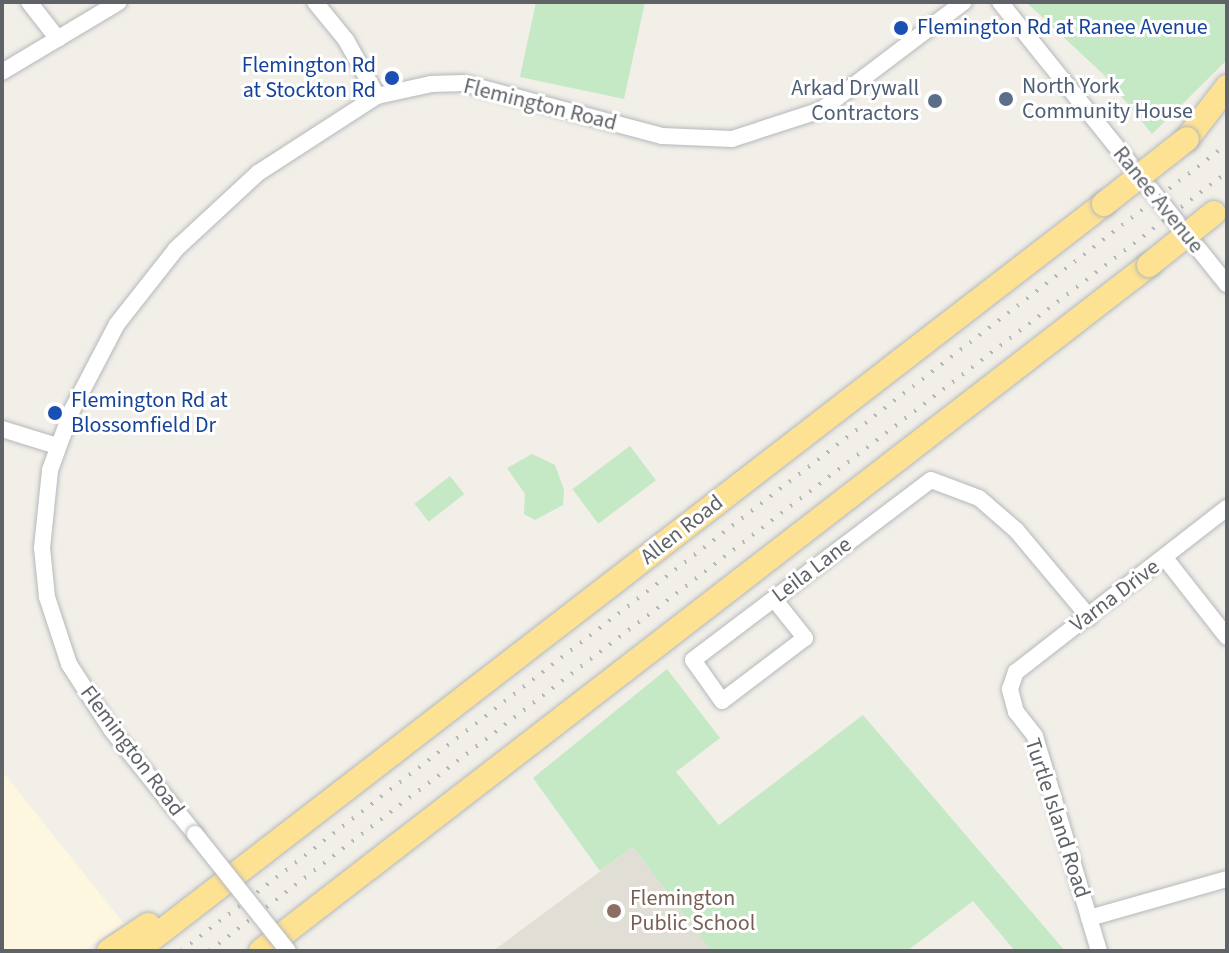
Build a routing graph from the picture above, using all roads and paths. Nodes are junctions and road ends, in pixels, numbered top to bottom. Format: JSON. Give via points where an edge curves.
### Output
{"nodes":[{"id":1,"x":29,"y":2,"type":"edge"},
{"id":2,"x":119,"y":2,"type":"edge"},
{"id":3,"x":315,"y":2,"type":"edge"},
{"id":4,"x":964,"y":2,"type":"edge"},
{"id":5,"x":1000,"y":2,"type":"edge"},
{"id":6,"x":58,"y":39,"type":"junction"},
{"id":7,"x":2,"y":72,"type":"edge"},
{"id":8,"x":1227,"y":87,"type":"edge"},
{"id":9,"x":377,"y":96,"type":"junction"},
{"id":10,"x":1227,"y":109,"type":"edge"},
{"id":11,"x":1187,"y":139,"type":"junction"},
{"id":12,"x":1223,"y":208,"type":"edge"},
{"id":13,"x":1227,"y":284,"type":"edge"},
{"id":14,"x":2,"y":429,"type":"edge"},
{"id":15,"x":57,"y":446,"type":"junction"},
{"id":16,"x":1227,"y":508,"type":"edge"},
{"id":17,"x":1165,"y":558,"type":"junction"},
{"id":18,"x":774,"y":599,"type":"junction"},
{"id":19,"x":1089,"y":617,"type":"junction"},
{"id":20,"x":1227,"y":637,"type":"edge"},
{"id":21,"x":1010,"y":689,"type":"joint"},
{"id":22,"x":1227,"y":879,"type":"edge"},
{"id":23,"x":180,"y":918,"type":"junction"},
{"id":24,"x":1089,"y":918,"type":"junction"},
{"id":25,"x":109,"y":951,"type":"edge"},
{"id":26,"x":136,"y":951,"type":"edge"},
{"id":27,"x":261,"y":951,"type":"edge"},
{"id":28,"x":288,"y":951,"type":"edge"},
{"id":29,"x":1099,"y":951,"type":"edge"}],
"edges":[{"from":1,"to":6,"type":"street"},
{"from":2,"to":6,"type":"street"},
{"from":3,"to":9,"type":"street","via":[[346,40]]},
{"from":4,"to":9,"type":"street","name":"Flemington Road","via":[[837,101],[804,120],[732,139],[662,136],[463,83]]},
{"from":5,"to":13,"type":"street","name":"Ranee Avenue"},
{"from":6,"to":7,"type":"street"},
{"from":8,"to":11,"type":"highway"},
{"from":9,"to":15,"type":"street","name":"Flemington Road","via":[[258,173],[176,249],[111,334]]},
{"from":10,"to":11,"type":"highway","name":"Allen Road"},
{"from":11,"to":23,"type":"highway","name":"Allen Road","bridge":true},
{"from":12,"to":27,"type":"highway","bridge":true},
{"from":14,"to":15,"type":"street"},
{"from":15,"to":28,"type":"street","name":"Flemington Road","bridge":true,"via":[[45,496],[42,548],[47,597],[61,643],[104,719]]},
{"from":16,"to":17,"type":"street","name":"Varna Drive"},
{"from":17,"to":19,"type":"street","name":"Varna Drive"},
{"from":17,"to":20,"type":"street"},
{"from":18,"to":18,"type":"street","name":"Leila Lane","via":[[693,660],[722,701],[805,638]]},
{"from":18,"to":19,"type":"street","name":"Leila Lane","via":[[931,480],[979,498],[1016,530]]},
{"from":19,"to":21,"type":"street","name":"Varna Drive","via":[[1016,672]]},
{"from":21,"to":24,"type":"street","name":"Turtle Island Road","via":[[1016,712],[1035,736]]},
{"from":22,"to":24,"type":"street"},
{"from":23,"to":25,"type":"highway","via":[[158,918]]},
{"from":23,"to":26,"type":"highway","name":"Allen Road"},
{"from":24,"to":29,"type":"street","name":"Turtle Island Road"}]}
